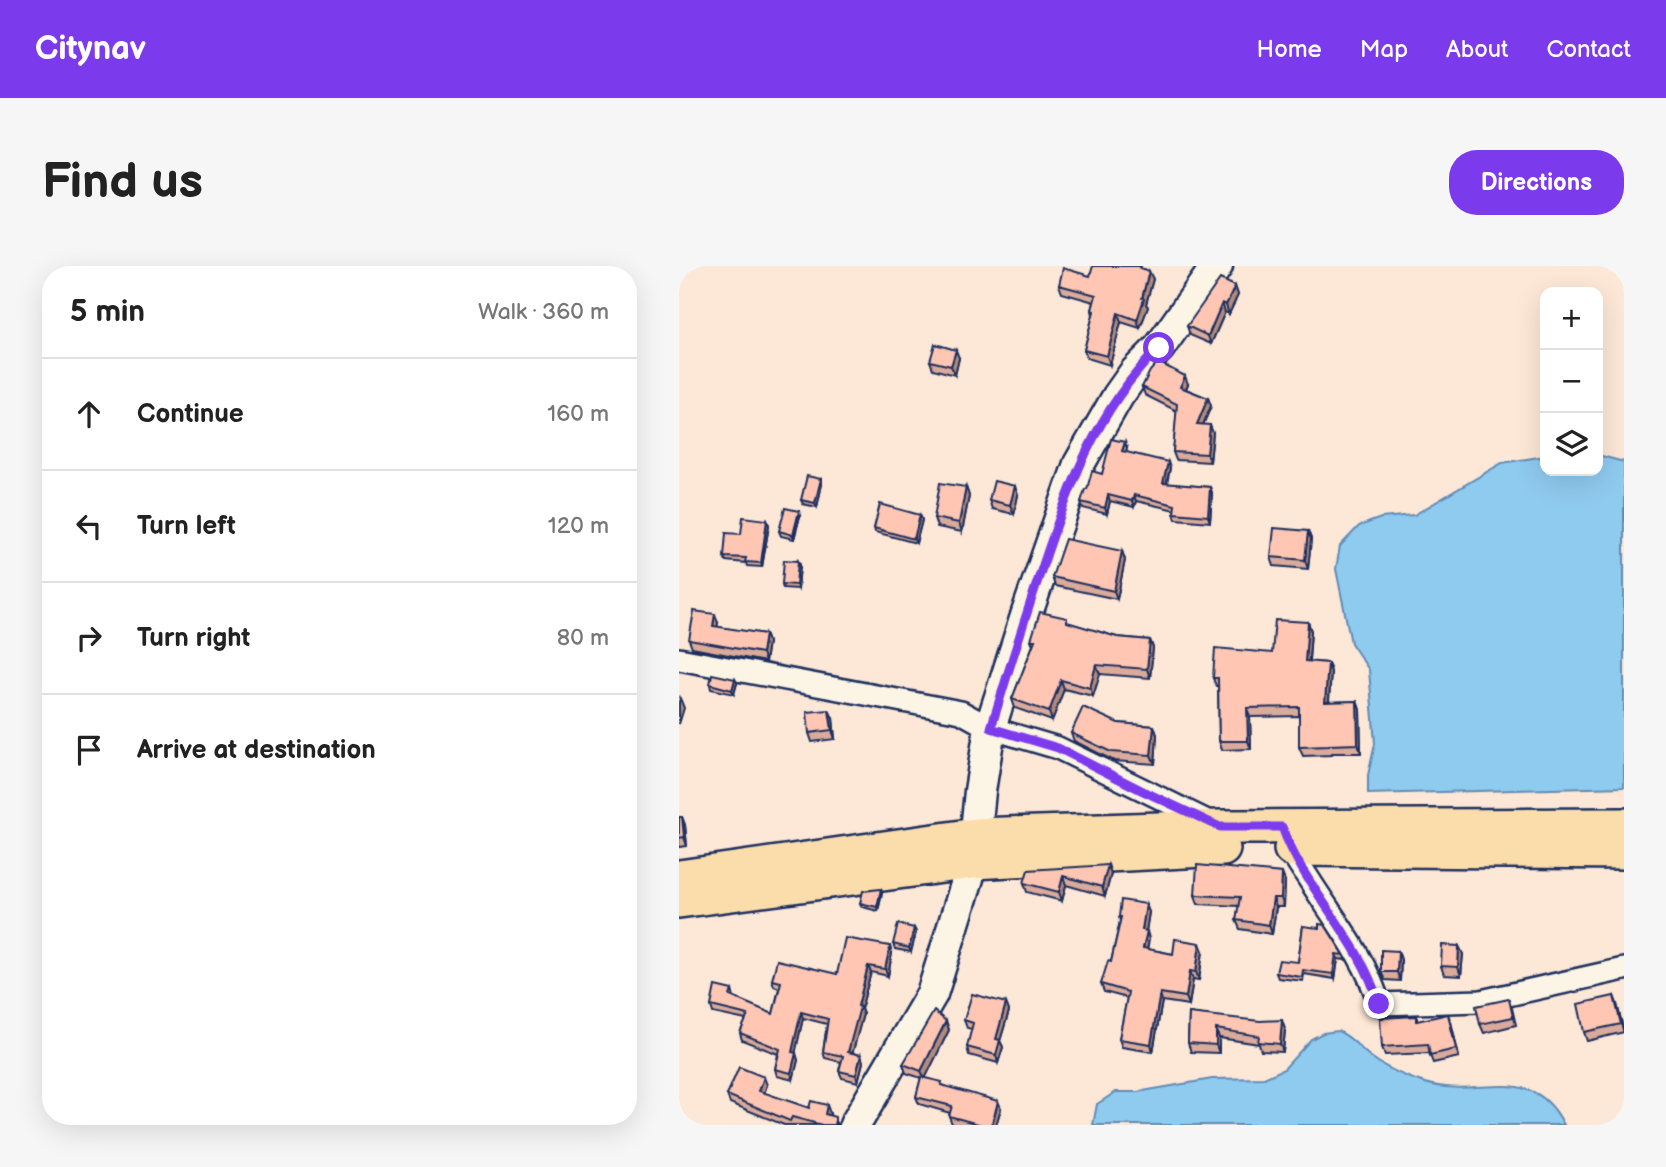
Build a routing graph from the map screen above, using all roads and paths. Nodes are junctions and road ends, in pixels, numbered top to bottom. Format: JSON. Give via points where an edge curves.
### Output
{"nodes":[{"id":1,"x":1217,"y":266,"type":"edge"},
{"id":2,"x":679,"y":659,"type":"edge"},
{"id":3,"x":991,"y":728,"type":"junction"},
{"id":4,"x":1624,"y":825,"type":"edge"},
{"id":5,"x":1220,"y":827,"type":"junction"},
{"id":6,"x":1286,"y":838,"type":"junction"},
{"id":7,"x":974,"y":848,"type":"junction"},
{"id":8,"x":1624,"y":852,"type":"edge"},
{"id":9,"x":679,"y":877,"type":"edge"},
{"id":10,"x":679,"y":901,"type":"edge"},
{"id":11,"x":1624,"y":969,"type":"edge"},
{"id":12,"x":855,"y":1125,"type":"edge"}],
"edges":[{"from":1,"to":3,"type":"main road","via":[[1159,348],[1118,396],[1079,464]]},
{"from":2,"to":3,"type":"street","via":[[961,712]]},
{"from":3,"to":5,"type":"street","via":[[1058,748]]},
{"from":3,"to":7,"type":"main road"},
{"from":4,"to":6,"type":"main road"},
{"from":5,"to":6,"type":"main road"},
{"from":5,"to":7,"type":"main road"},
{"from":6,"to":7,"type":"main road","via":[[1246,848]]},
{"from":6,"to":8,"type":"main road"},
{"from":6,"to":11,"type":"street","via":[[1355,946],[1379,1004],[1481,1001]]},
{"from":7,"to":9,"type":"main road"},
{"from":7,"to":10,"type":"main road"},
{"from":7,"to":12,"type":"main road","via":[[932,994]]}]}
